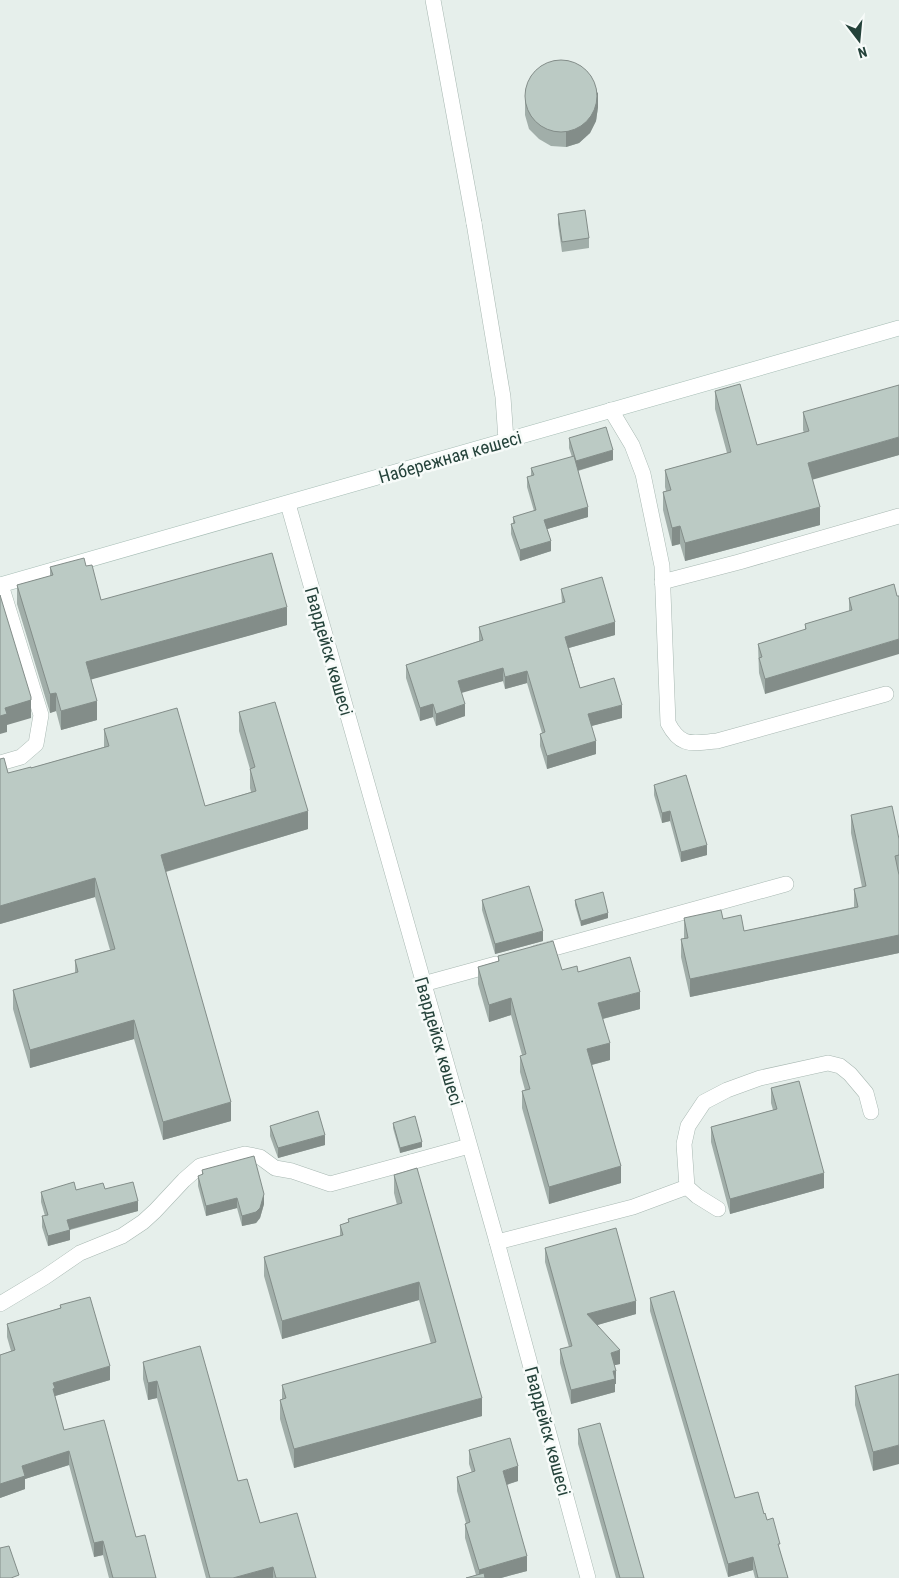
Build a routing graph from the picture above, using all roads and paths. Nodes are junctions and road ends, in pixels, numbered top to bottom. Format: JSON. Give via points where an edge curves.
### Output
{"nodes":[{"id":1,"x":433,"y":0,"type":"edge"},
{"id":2,"x":899,"y":328,"type":"edge"},
{"id":3,"x":611,"y":410,"type":"junction"},
{"id":4,"x":506,"y":440,"type":"junction"},
{"id":5,"x":288,"y":504,"type":"junction"},
{"id":6,"x":899,"y":516,"type":"edge"},
{"id":7,"x":662,"y":582,"type":"junction"},
{"id":8,"x":0,"y":585,"type":"edge"},
{"id":9,"x":886,"y":694,"type":"dead end"},
{"id":10,"x":0,"y":763,"type":"edge"},
{"id":11,"x":786,"y":884,"type":"dead end"},
{"id":12,"x":526,"y":956,"type":"edge"},
{"id":13,"x":508,"y":961,"type":"edge"},
{"id":14,"x":423,"y":984,"type":"junction"},
{"id":15,"x":871,"y":1112,"type":"dead end"},
{"id":16,"x":469,"y":1146,"type":"junction"},
{"id":17,"x":687,"y":1187,"type":"junction"},
{"id":18,"x":718,"y":1209,"type":"dead end"},
{"id":19,"x":497,"y":1242,"type":"junction"},
{"id":20,"x":0,"y":1304,"type":"edge"},
{"id":21,"x":588,"y":1578,"type":"edge"}],
"edges":[{"from":1,"to":4,"type":"street","via":[[474,223],[503,398]]},
{"from":2,"to":3,"type":"street","name":"Набережная көшесі"},
{"from":3,"to":4,"type":"street","name":"Набережная көшесі"},
{"from":3,"to":7,"type":"street","via":[[632,445],[643,474],[662,566]]},
{"from":4,"to":5,"type":"street","name":"Набережная көшесі"},
{"from":5,"to":8,"type":"street","name":"Набережная көшесі"},
{"from":5,"to":14,"type":"street","name":"Гвардейск көшесі"},
{"from":6,"to":7,"type":"street"},
{"from":7,"to":9,"type":"street","via":[[668,723],[673,734],[688,744],[717,741]]},
{"from":8,"to":10,"type":"street","via":[[41,715],[36,744],[21,757]]},
{"from":11,"to":12,"type":"street"},
{"from":13,"to":14,"type":"street"},
{"from":14,"to":16,"type":"street","name":"Гвардейск көшесі"},
{"from":15,"to":17,"type":"street","via":[[866,1093],[850,1074],[840,1066],[828,1063],[760,1078],[727,1090],[704,1102],[688,1126],[684,1144]]},
{"from":16,"to":19,"type":"street","name":"Гвардейск көшесі"},
{"from":16,"to":20,"type":"street","via":[[330,1184],[275,1168],[260,1157],[245,1154],[200,1166],[143,1222],[122,1236],[80,1253]]},
{"from":17,"to":18,"type":"street"},
{"from":17,"to":19,"type":"street","via":[[633,1206]]},
{"from":19,"to":21,"type":"street","name":"Гвардейск көшесі"}]}
